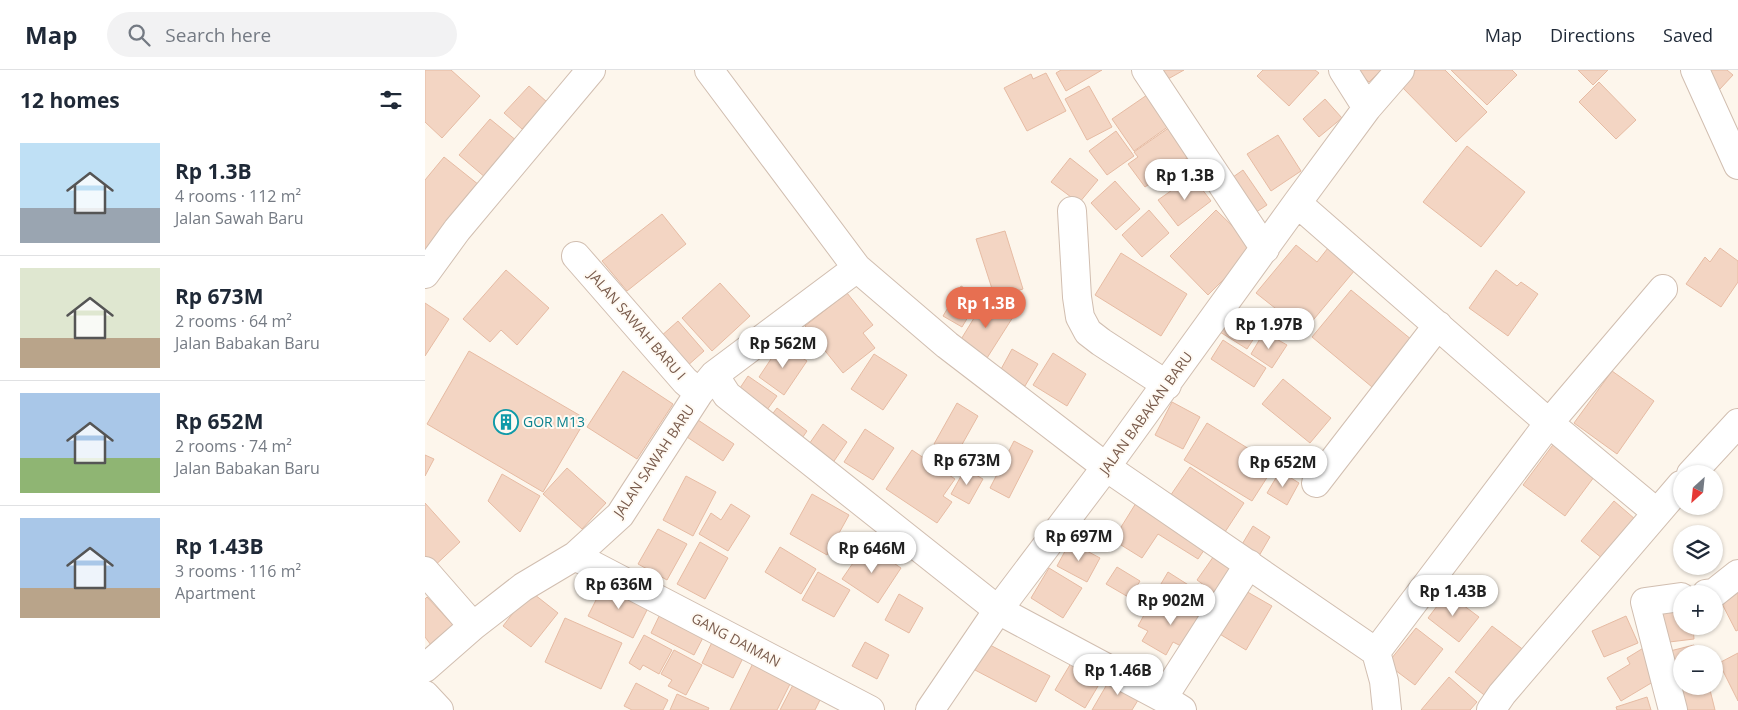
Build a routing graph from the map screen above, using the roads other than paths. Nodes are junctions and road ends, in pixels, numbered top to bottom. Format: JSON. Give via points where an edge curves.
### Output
{"nodes":[{"id":1,"x":591,"y":70,"type":"edge"},
{"id":2,"x":709,"y":70,"type":"edge"},
{"id":3,"x":1146,"y":70,"type":"edge"},
{"id":4,"x":1343,"y":70,"type":"edge"},
{"id":5,"x":1400,"y":70,"type":"edge"},
{"id":6,"x":1695,"y":70,"type":"edge"},
{"id":7,"x":1367,"y":108,"type":"junction"},
{"id":8,"x":1736,"y":152,"type":"edge"},
{"id":9,"x":1297,"y":203,"type":"junction"},
{"id":10,"x":1072,"y":211,"type":"dead end"},
{"id":11,"x":1265,"y":248,"type":"junction"},
{"id":12,"x":577,"y":256,"type":"dead end"},
{"id":13,"x":857,"y":268,"type":"junction"},
{"id":14,"x":425,"y":274,"type":"edge"},
{"id":15,"x":1663,"y":289,"type":"dead end"},
{"id":16,"x":1438,"y":325,"type":"junction"},
{"id":17,"x":707,"y":384,"type":"junction"},
{"id":18,"x":1167,"y":385,"type":"junction"},
{"id":19,"x":1549,"y":423,"type":"junction"},
{"id":20,"x":1738,"y":424,"type":"edge"},
{"id":21,"x":1699,"y":465,"type":"edge"},
{"id":22,"x":1107,"y":467,"type":"junction"},
{"id":23,"x":1316,"y":483,"type":"dead end"},
{"id":24,"x":1673,"y":494,"type":"edge"},
{"id":25,"x":1657,"y":512,"type":"junction"},
{"id":26,"x":575,"y":556,"type":"junction"},
{"id":27,"x":1249,"y":564,"type":"junction"},
{"id":28,"x":425,"y":571,"type":"edge"},
{"id":29,"x":1738,"y":574,"type":"edge"},
{"id":30,"x":1723,"y":586,"type":"edge"},
{"id":31,"x":1673,"y":598,"type":"edge"},
{"id":32,"x":998,"y":610,"type":"junction"},
{"id":33,"x":473,"y":626,"type":"junction"},
{"id":34,"x":1376,"y":652,"type":"junction"},
{"id":35,"x":425,"y":668,"type":"edge"},
{"id":36,"x":425,"y":695,"type":"edge"},
{"id":37,"x":1172,"y":704,"type":"edge"},
{"id":38,"x":439,"y":710,"type":"edge"},
{"id":39,"x":870,"y":710,"type":"edge"},
{"id":40,"x":930,"y":710,"type":"edge"},
{"id":41,"x":1387,"y":710,"type":"edge"},
{"id":42,"x":1491,"y":710,"type":"edge"},
{"id":43,"x":1673,"y":710,"type":"edge"}],
"edges":[{"from":1,"to":14,"type":"street","via":[[457,230]]},
{"from":2,"to":13,"type":"street"},
{"from":3,"to":11,"type":"street"},
{"from":4,"to":7,"type":"street"},
{"from":5,"to":7,"type":"street","name":"JALAN BABAKAN BARU"},
{"from":6,"to":8,"type":"street"},
{"from":7,"to":9,"type":"street","name":"JALAN BABAKAN BARU"},
{"from":9,"to":11,"type":"street","name":"JALAN BABAKAN BARU"},
{"from":9,"to":16,"type":"street"},
{"from":10,"to":18,"type":"street","via":[[1077,297],[1080,317],[1088,332]]},
{"from":11,"to":18,"type":"street","name":"JALAN BABAKAN BARU"},
{"from":12,"to":17,"type":"street","name":"JALAN SAWAH BARU I","via":[[685,381]]},
{"from":13,"to":17,"type":"street","name":"JALAN SAWAH BARU"},
{"from":13,"to":22,"type":"street","via":[[947,345]]},
{"from":15,"to":19,"type":"street"},
{"from":16,"to":19,"type":"street"},
{"from":16,"to":23,"type":"street"},
{"from":17,"to":26,"type":"street","name":"JALAN SAWAH BARU","via":[[621,515]]},
{"from":17,"to":32,"type":"street","name":"JALAN SAWAH BARU I","via":[[727,395]]},
{"from":18,"to":22,"type":"street","name":"JALAN BABAKAN BARU"},
{"from":19,"to":25,"type":"street"},
{"from":19,"to":34,"type":"street"},
{"from":20,"to":21,"type":"street"},
{"from":22,"to":27,"type":"street"},
{"from":22,"to":32,"type":"street","name":"JALAN BABAKAN BARU"},
{"from":24,"to":25,"type":"street"},
{"from":25,"to":42,"type":"street"},
{"from":26,"to":33,"type":"street","name":"JALAN SAWAH BARU","via":[[523,587]]},
{"from":26,"to":39,"type":"street","name":"GANG DAIMAN"},
{"from":27,"to":34,"type":"street"},
{"from":27,"to":37,"type":"street"},
{"from":28,"to":33,"type":"street"},
{"from":29,"to":30,"type":"street"},
{"from":31,"to":43,"type":"street","via":[[1645,602]]},
{"from":32,"to":37,"type":"street","name":"JALAN SAWAH BARU I"},
{"from":32,"to":40,"type":"street","name":"JALAN BABAKAN BARU"},
{"from":33,"to":35,"type":"street","name":"JALAN SAWAH BARU"},
{"from":34,"to":41,"type":"street"},
{"from":36,"to":38,"type":"street"}]}
